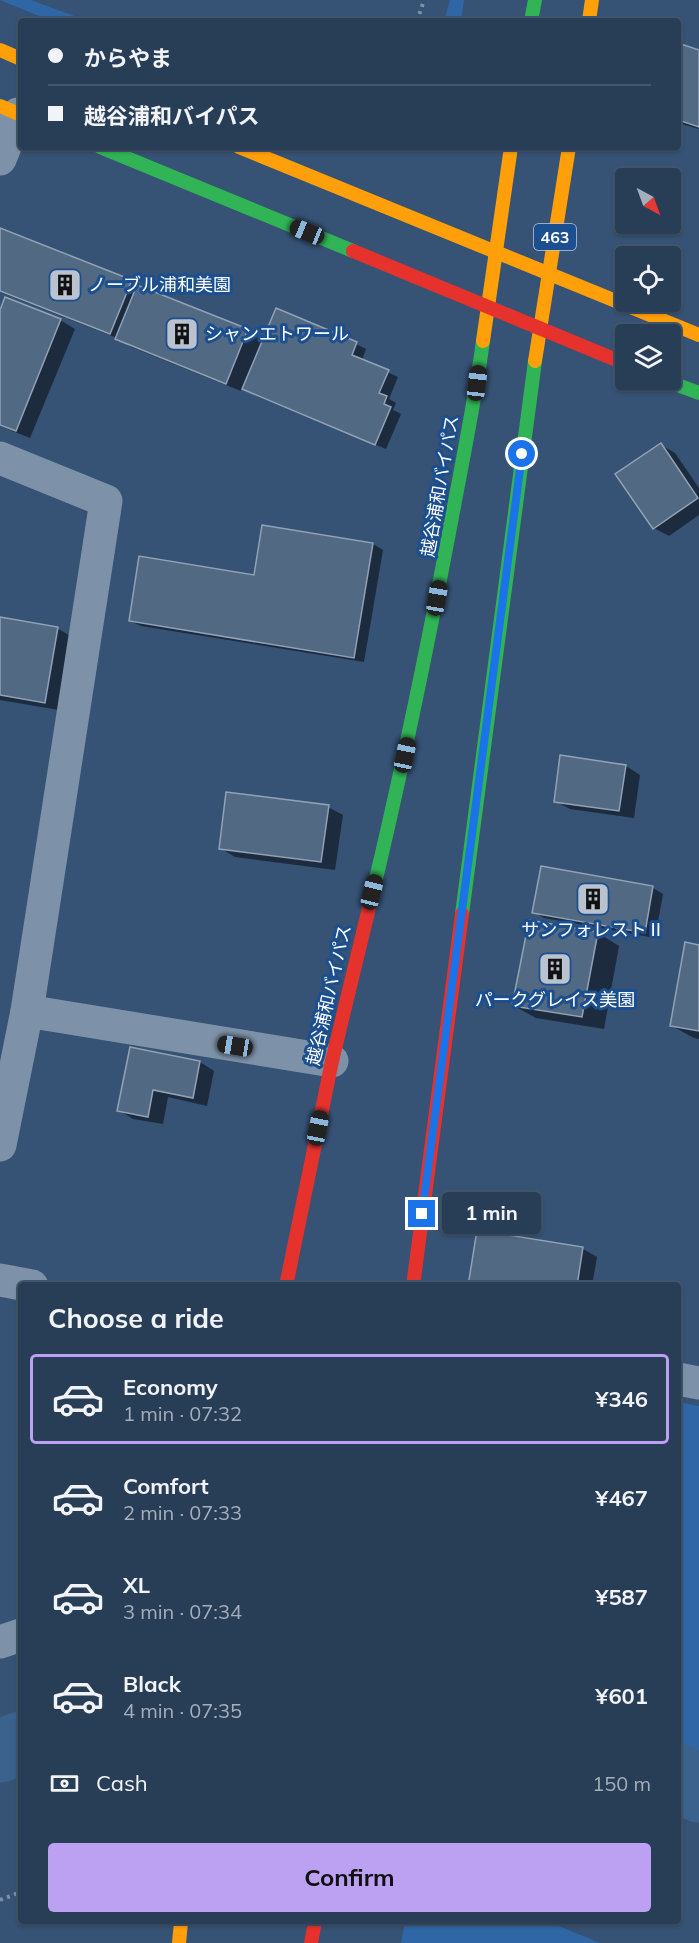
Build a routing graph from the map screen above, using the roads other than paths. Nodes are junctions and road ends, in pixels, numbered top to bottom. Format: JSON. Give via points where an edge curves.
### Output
{"nodes":[{"id":1,"x":535,"y":0,"type":"edge"},
{"id":2,"x":592,"y":0,"type":"edge"},
{"id":3,"x":532,"y":18,"type":"edge"},
{"id":4,"x":589,"y":18,"type":"edge"},
{"id":5,"x":0,"y":50,"type":"edge"},
{"id":6,"x":18,"y":58,"type":"edge"},
{"id":7,"x":13,"y":112,"type":"edge"},
{"id":8,"x":106,"y":150,"type":"edge"},
{"id":9,"x":246,"y":150,"type":"edge"},
{"id":10,"x":511,"y":150,"type":"edge"},
{"id":11,"x":569,"y":150,"type":"edge"},
{"id":12,"x":0,"y":159,"type":"edge"},
{"id":13,"x":495,"y":251,"type":"junction"},
{"id":14,"x":549,"y":272,"type":"junction"},
{"id":15,"x":487,"y":305,"type":"junction"},
{"id":16,"x":540,"y":327,"type":"junction"},
{"id":17,"x":699,"y":335,"type":"edge"},
{"id":18,"x":615,"y":359,"type":"edge"},
{"id":19,"x":681,"y":386,"type":"edge"},
{"id":20,"x":699,"y":393,"type":"edge"},
{"id":21,"x":0,"y":458,"type":"edge"},
{"id":22,"x":27,"y":1011,"type":"junction"},
{"id":23,"x":332,"y":1061,"type":"junction"},
{"id":24,"x":0,"y":1145,"type":"edge"},
{"id":25,"x":0,"y":1280,"type":"edge"},
{"id":26,"x":287,"y":1282,"type":"edge"},
{"id":27,"x":414,"y":1282,"type":"edge"},
{"id":28,"x":18,"y":1283,"type":"edge"},
{"id":29,"x":681,"y":1380,"type":"edge"},
{"id":30,"x":699,"y":1383,"type":"edge"},
{"id":31,"x":18,"y":1636,"type":"edge"},
{"id":32,"x":0,"y":1641,"type":"edge"},
{"id":33,"x":181,"y":1924,"type":"edge"},
{"id":34,"x":315,"y":1924,"type":"edge"},
{"id":35,"x":179,"y":1943,"type":"edge"},
{"id":36,"x":311,"y":1943,"type":"edge"}],
"edges":[{"from":1,"to":3,"type":"main road"},
{"from":2,"to":4,"type":"main road"},
{"from":5,"to":6,"type":"main road"},
{"from":7,"to":12,"type":"street"},
{"from":8,"to":15,"type":"main road"},
{"from":9,"to":13,"type":"main road"},
{"from":10,"to":13,"type":"main road","name":"越谷浦和バイパス"},
{"from":11,"to":14,"type":"main road","number":"463"},
{"from":13,"to":14,"type":"main road"},
{"from":13,"to":15,"type":"main road","name":"越谷浦和バイパス"},
{"from":14,"to":16,"type":"main road","number":"463"},
{"from":14,"to":17,"type":"main road"},
{"from":15,"to":16,"type":"main road"},
{"from":15,"to":23,"type":"main road","name":"越谷浦和バイパス","via":[[477,383],[433,620]]},
{"from":16,"to":18,"type":"main road"},
{"from":16,"to":27,"type":"main road","number":"463"},
{"from":19,"to":20,"type":"main road"},
{"from":21,"to":22,"type":"street","via":[[106,501]]},
{"from":22,"to":23,"type":"street"},
{"from":22,"to":24,"type":"street"},
{"from":23,"to":26,"type":"main road","name":"越谷浦和バイパス"},
{"from":25,"to":28,"type":"street"},
{"from":29,"to":30,"type":"street"},
{"from":31,"to":32,"type":"street"},
{"from":33,"to":35,"type":"main road"},
{"from":34,"to":36,"type":"main road"}]}
